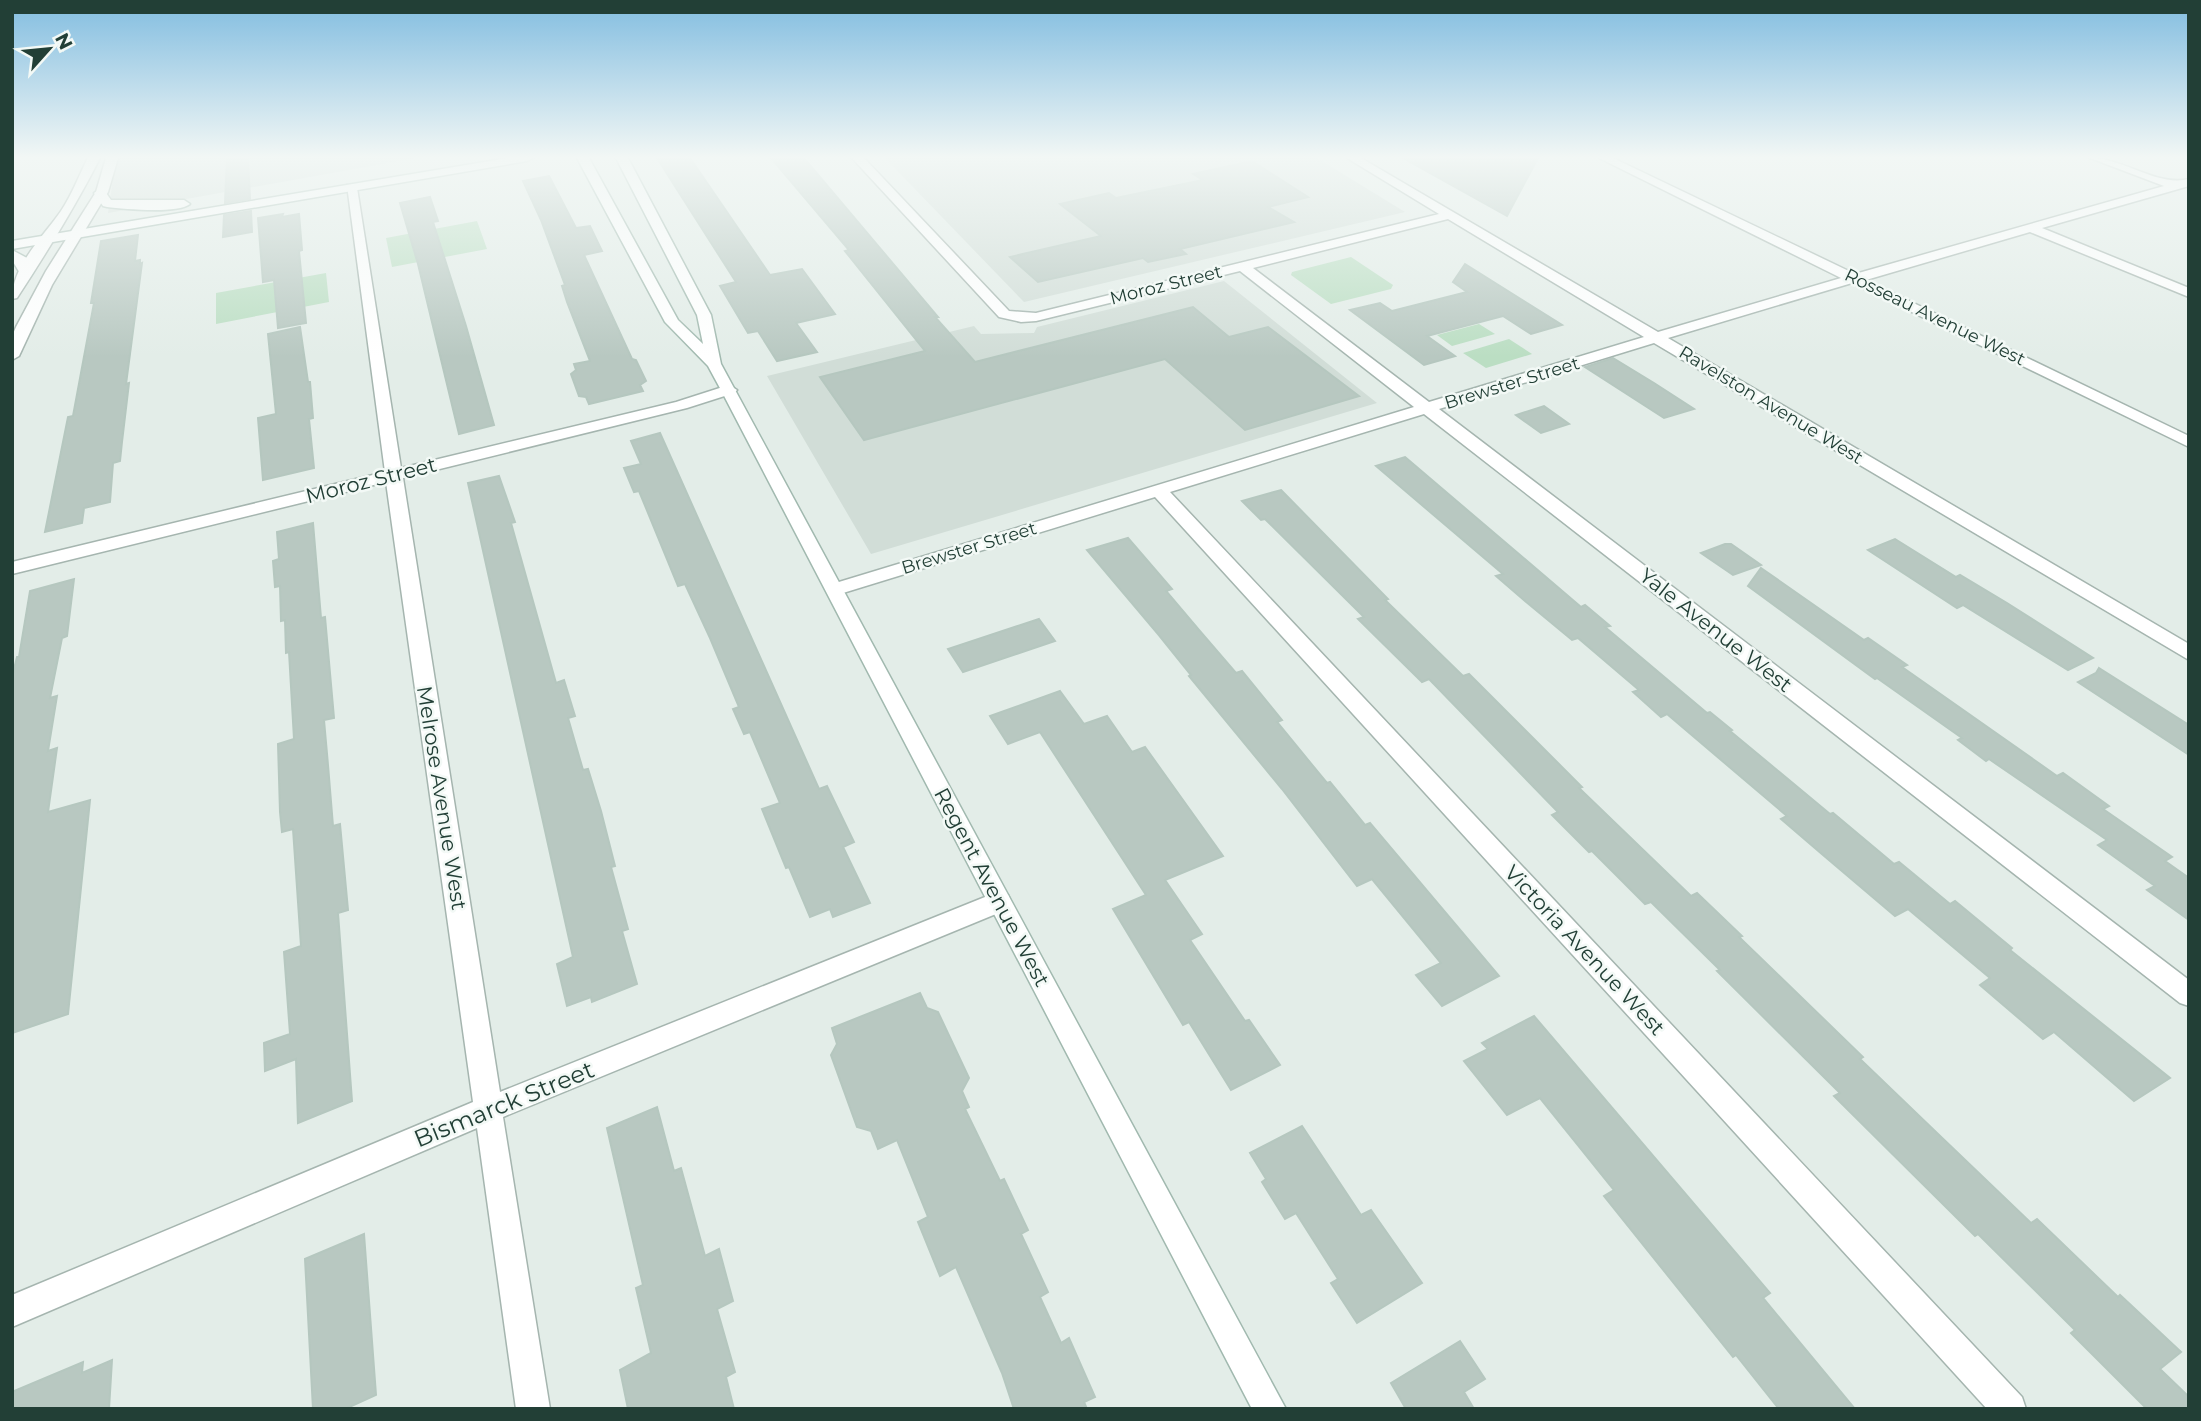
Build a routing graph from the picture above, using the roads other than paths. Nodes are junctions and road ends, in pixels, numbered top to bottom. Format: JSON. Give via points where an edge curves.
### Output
{"nodes":[{"id":1,"x":60,"y":224,"type":"edge"},
{"id":2,"x":83,"y":224,"type":"edge"},
{"id":3,"x":134,"y":224,"type":"edge"},
{"id":4,"x":356,"y":224,"type":"edge"},
{"id":5,"x":619,"y":224,"type":"edge"},
{"id":6,"x":657,"y":224,"type":"edge"},
{"id":7,"x":920,"y":224,"type":"edge"},
{"id":8,"x":1412,"y":224,"type":"edge"},
{"id":9,"x":1466,"y":224,"type":"edge"},
{"id":10,"x":1743,"y":224,"type":"edge"},
{"id":11,"x":2044,"y":224,"type":"edge"},
{"id":12,"x":55,"y":225,"type":"junction"},
{"id":13,"x":2031,"y":228,"type":"junction"},
{"id":14,"x":12,"y":232,"type":"edge"},
{"id":15,"x":76,"y":234,"type":"junction"},
{"id":16,"x":46,"y":239,"type":"junction"},
{"id":17,"x":12,"y":245,"type":"edge"},
{"id":18,"x":12,"y":254,"type":"edge"},
{"id":19,"x":1242,"y":266,"type":"junction"},
{"id":20,"x":26,"y":272,"type":"junction"},
{"id":21,"x":1854,"y":278,"type":"junction"},
{"id":22,"x":2189,"y":293,"type":"edge"},
{"id":23,"x":12,"y":295,"type":"edge"},
{"id":24,"x":1658,"y":338,"type":"junction"},
{"id":25,"x":12,"y":356,"type":"edge"},
{"id":26,"x":714,"y":364,"type":"junction"},
{"id":27,"x":729,"y":390,"type":"junction"},
{"id":28,"x":1428,"y":409,"type":"junction"},
{"id":29,"x":2189,"y":442,"type":"edge"},
{"id":30,"x":393,"y":474,"type":"junction"},
{"id":31,"x":1159,"y":491,"type":"junction"},
{"id":32,"x":12,"y":568,"type":"edge"},
{"id":33,"x":836,"y":589,"type":"junction"},
{"id":34,"x":2189,"y":653,"type":"edge"},
{"id":35,"x":999,"y":902,"type":"junction"},
{"id":36,"x":2189,"y":995,"type":"edge"},
{"id":37,"x":486,"y":1111,"type":"junction"},
{"id":38,"x":12,"y":1311,"type":"edge"},
{"id":39,"x":533,"y":1409,"type":"edge"},
{"id":40,"x":1270,"y":1409,"type":"edge"},
{"id":41,"x":2010,"y":1409,"type":"edge"}],
"edges":[{"from":1,"to":12,"type":"street"},
{"from":2,"to":15,"type":"street"},
{"from":3,"to":15,"type":"street"},
{"from":4,"to":30,"type":"street","name":"Melrose Avenue West"},
{"from":5,"to":26,"type":"street","name":"Regent Avenue West","via":[[671,322]]},
{"from":6,"to":26,"type":"street","name":"Regent Avenue West","via":[[704,315]]},
{"from":7,"to":19,"type":"street","name":"Moroz Street","via":[[1004,314],[1021,318]]},
{"from":8,"to":19,"type":"street","name":"Moroz Street"},
{"from":9,"to":24,"type":"street","name":"Ravelston Avenue West"},
{"from":10,"to":21,"type":"street","name":"Rosseau Avenue West"},
{"from":11,"to":13,"type":"street","name":"Brewster Street"},
{"from":12,"to":14,"type":"street"},
{"from":12,"to":16,"type":"street"},
{"from":13,"to":21,"type":"street","name":"Brewster Street"},
{"from":13,"to":22,"type":"street"},
{"from":15,"to":16,"type":"street"},
{"from":15,"to":25,"type":"street"},
{"from":16,"to":17,"type":"street"},
{"from":16,"to":20,"type":"street"},
{"from":18,"to":20,"type":"street","via":[[22,261]]},
{"from":19,"to":28,"type":"street","name":"Yale Avenue West"},
{"from":20,"to":23,"type":"street"},
{"from":21,"to":24,"type":"street","name":"Brewster Street"},
{"from":21,"to":29,"type":"street","name":"Rosseau Avenue West"},
{"from":24,"to":28,"type":"street","name":"Brewster Street"},
{"from":24,"to":34,"type":"street","name":"Ravelston Avenue West"},
{"from":26,"to":27,"type":"street","name":"Regent Avenue West"},
{"from":27,"to":30,"type":"street","name":"Moroz Street"},
{"from":27,"to":33,"type":"street","name":"Regent Avenue West"},
{"from":28,"to":31,"type":"street","name":"Brewster Street"},
{"from":28,"to":36,"type":"street","name":"Yale Avenue West"},
{"from":30,"to":32,"type":"street","name":"Moroz Street"},
{"from":30,"to":37,"type":"street","name":"Melrose Avenue West"},
{"from":31,"to":33,"type":"street","name":"Brewster Street"},
{"from":31,"to":41,"type":"street","name":"Victoria Avenue West"},
{"from":33,"to":35,"type":"street","name":"Regent Avenue West"},
{"from":35,"to":37,"type":"street","name":"Bismarck Street"},
{"from":35,"to":40,"type":"street","name":"Regent Avenue West"},
{"from":37,"to":38,"type":"street","name":"Bismarck Street"},
{"from":37,"to":39,"type":"street","name":"Melrose Avenue West"}]}
